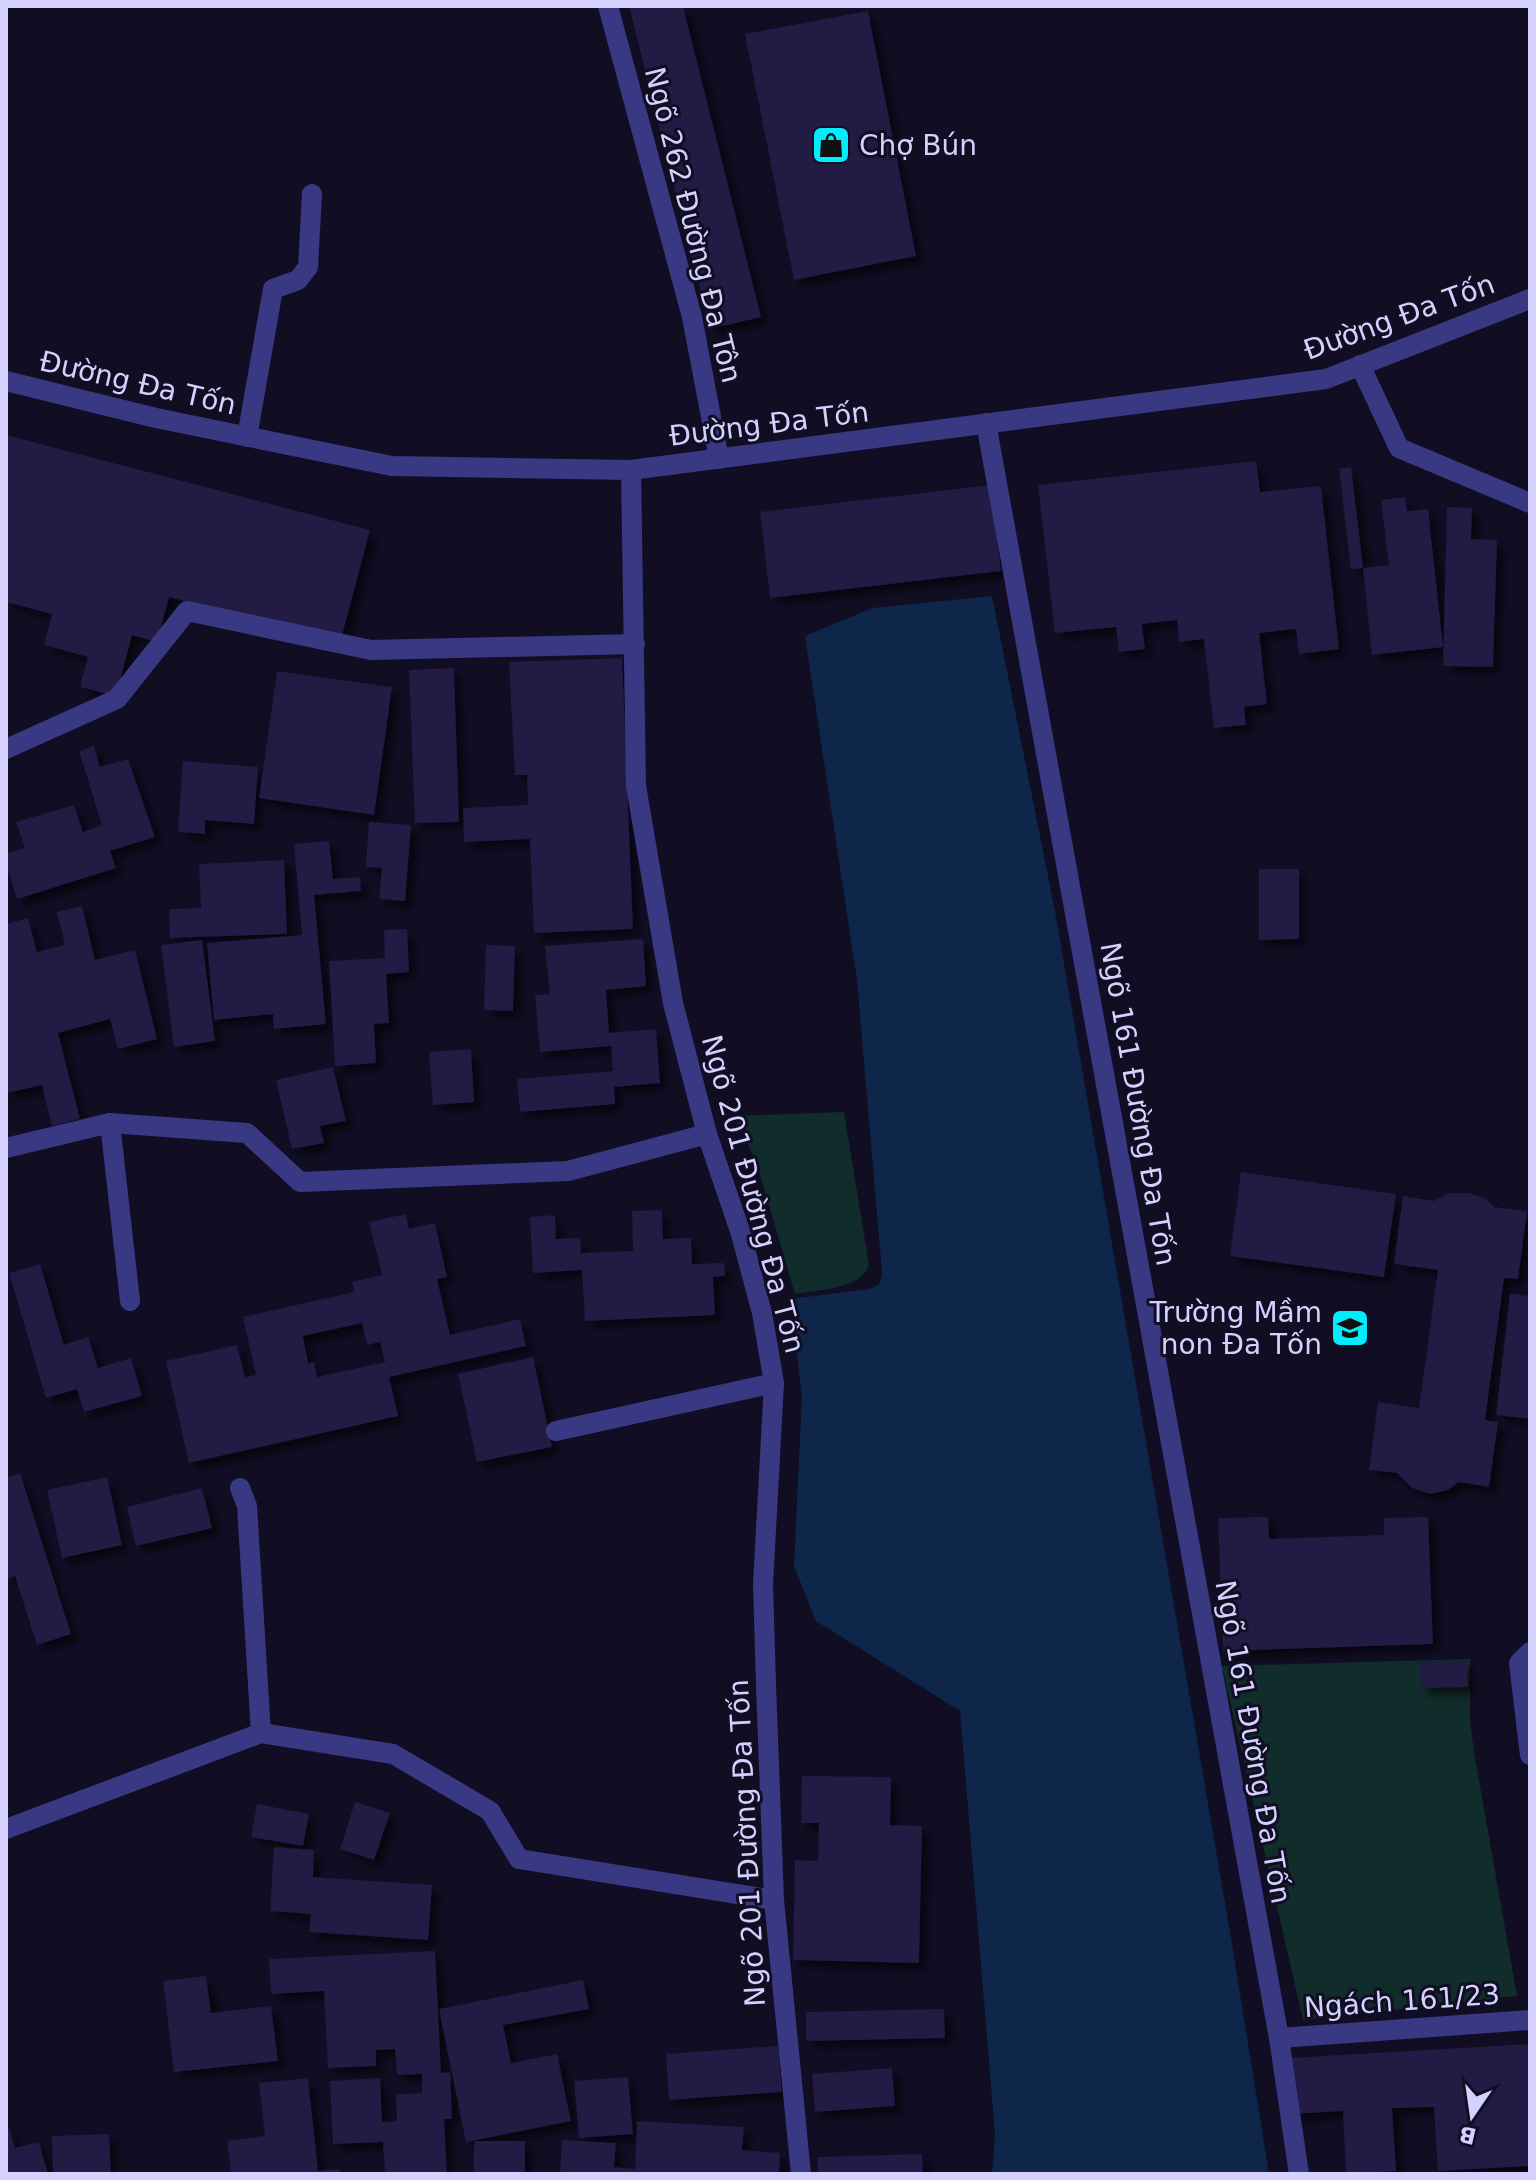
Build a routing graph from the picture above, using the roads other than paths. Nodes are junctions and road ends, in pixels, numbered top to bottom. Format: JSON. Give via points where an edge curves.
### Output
{"nodes":[{"id":1,"x":608,"y":6,"type":"edge"},
{"id":2,"x":312,"y":194,"type":"dead end"},
{"id":3,"x":1530,"y":299,"type":"edge"},
{"id":4,"x":1360,"y":365,"type":"junction"},
{"id":5,"x":6,"y":381,"type":"edge"},
{"id":6,"x":986,"y":423,"type":"junction"},
{"id":7,"x":247,"y":437,"type":"junction"},
{"id":8,"x":719,"y":459,"type":"junction"},
{"id":9,"x":631,"y":470,"type":"junction"},
{"id":10,"x":1530,"y":503,"type":"edge"},
{"id":11,"x":635,"y":644,"type":"junction"},
{"id":12,"x":6,"y":749,"type":"edge"},
{"id":13,"x":110,"y":1123,"type":"junction"},
{"id":14,"x":707,"y":1134,"type":"junction"},
{"id":15,"x":6,"y":1148,"type":"edge"},
{"id":16,"x":130,"y":1301,"type":"dead end"},
{"id":17,"x":774,"y":1383,"type":"junction"},
{"id":18,"x":556,"y":1431,"type":"dead end"},
{"id":19,"x":240,"y":1488,"type":"dead end"},
{"id":20,"x":1530,"y":1652,"type":"edge"},
{"id":21,"x":261,"y":1733,"type":"junction"},
{"id":22,"x":1530,"y":1755,"type":"edge"},
{"id":23,"x":6,"y":1829,"type":"edge"},
{"id":24,"x":774,"y":1900,"type":"junction"},
{"id":25,"x":1530,"y":2020,"type":"edge"},
{"id":26,"x":1279,"y":2038,"type":"junction"},
{"id":27,"x":801,"y":2174,"type":"edge"},
{"id":28,"x":1299,"y":2174,"type":"edge"}],
"edges":[{"from":1,"to":8,"type":"street","name":"Ngõ 262 Đường Đa Tôn","via":[[692,317]]},
{"from":2,"to":7,"type":"street","via":[[308,267],[298,280],[273,289]]},
{"from":3,"to":4,"type":"street","name":"Đường Đa Tốn"},
{"from":4,"to":6,"type":"street","name":"Đường Đa Tốn","via":[[1326,379]]},
{"from":4,"to":10,"type":"street","via":[[1399,448]]},
{"from":5,"to":7,"type":"street","name":"Đường Đa Tốn"},
{"from":6,"to":8,"type":"street","name":"Đường Đa Tốn"},
{"from":6,"to":26,"type":"street","name":"Ngõ 161 Đường Đa Tốn"},
{"from":7,"to":9,"type":"street","name":"Đường Đa Tốn","via":[[392,466]]},
{"from":8,"to":9,"type":"street","name":"Đường Đa Tốn"},
{"from":9,"to":11,"type":"street","name":"Ngõ 201 Đường Đa Tốn"},
{"from":11,"to":12,"type":"street","via":[[371,650],[187,611],[117,699]]},
{"from":11,"to":14,"type":"street","name":"Ngõ 201 Đường Đa Tốn","via":[[636,786],[673,1003]]},
{"from":13,"to":14,"type":"street","via":[[247,1133],[300,1182],[568,1171]]},
{"from":13,"to":15,"type":"street"},
{"from":13,"to":16,"type":"street"},
{"from":14,"to":17,"type":"street","name":"Ngõ 201 Đường Đa Tốn","via":[[741,1234]]},
{"from":17,"to":18,"type":"street"},
{"from":17,"to":24,"type":"street","name":"Ngõ 201 Đường Đa Tốn","via":[[763,1584]]},
{"from":19,"to":21,"type":"street","via":[[247,1506]]},
{"from":20,"to":22,"type":"street","via":[[1519,1663]]},
{"from":21,"to":23,"type":"street"},
{"from":21,"to":24,"type":"street","via":[[393,1754],[490,1811],[519,1859]]},
{"from":24,"to":27,"type":"street","name":"Ngõ 201 Đường Đa Tốn"},
{"from":25,"to":26,"type":"street","name":"Ngách 161/23"},
{"from":26,"to":28,"type":"street","name":"Ngõ 161 Đường Đa Tốn"}]}
